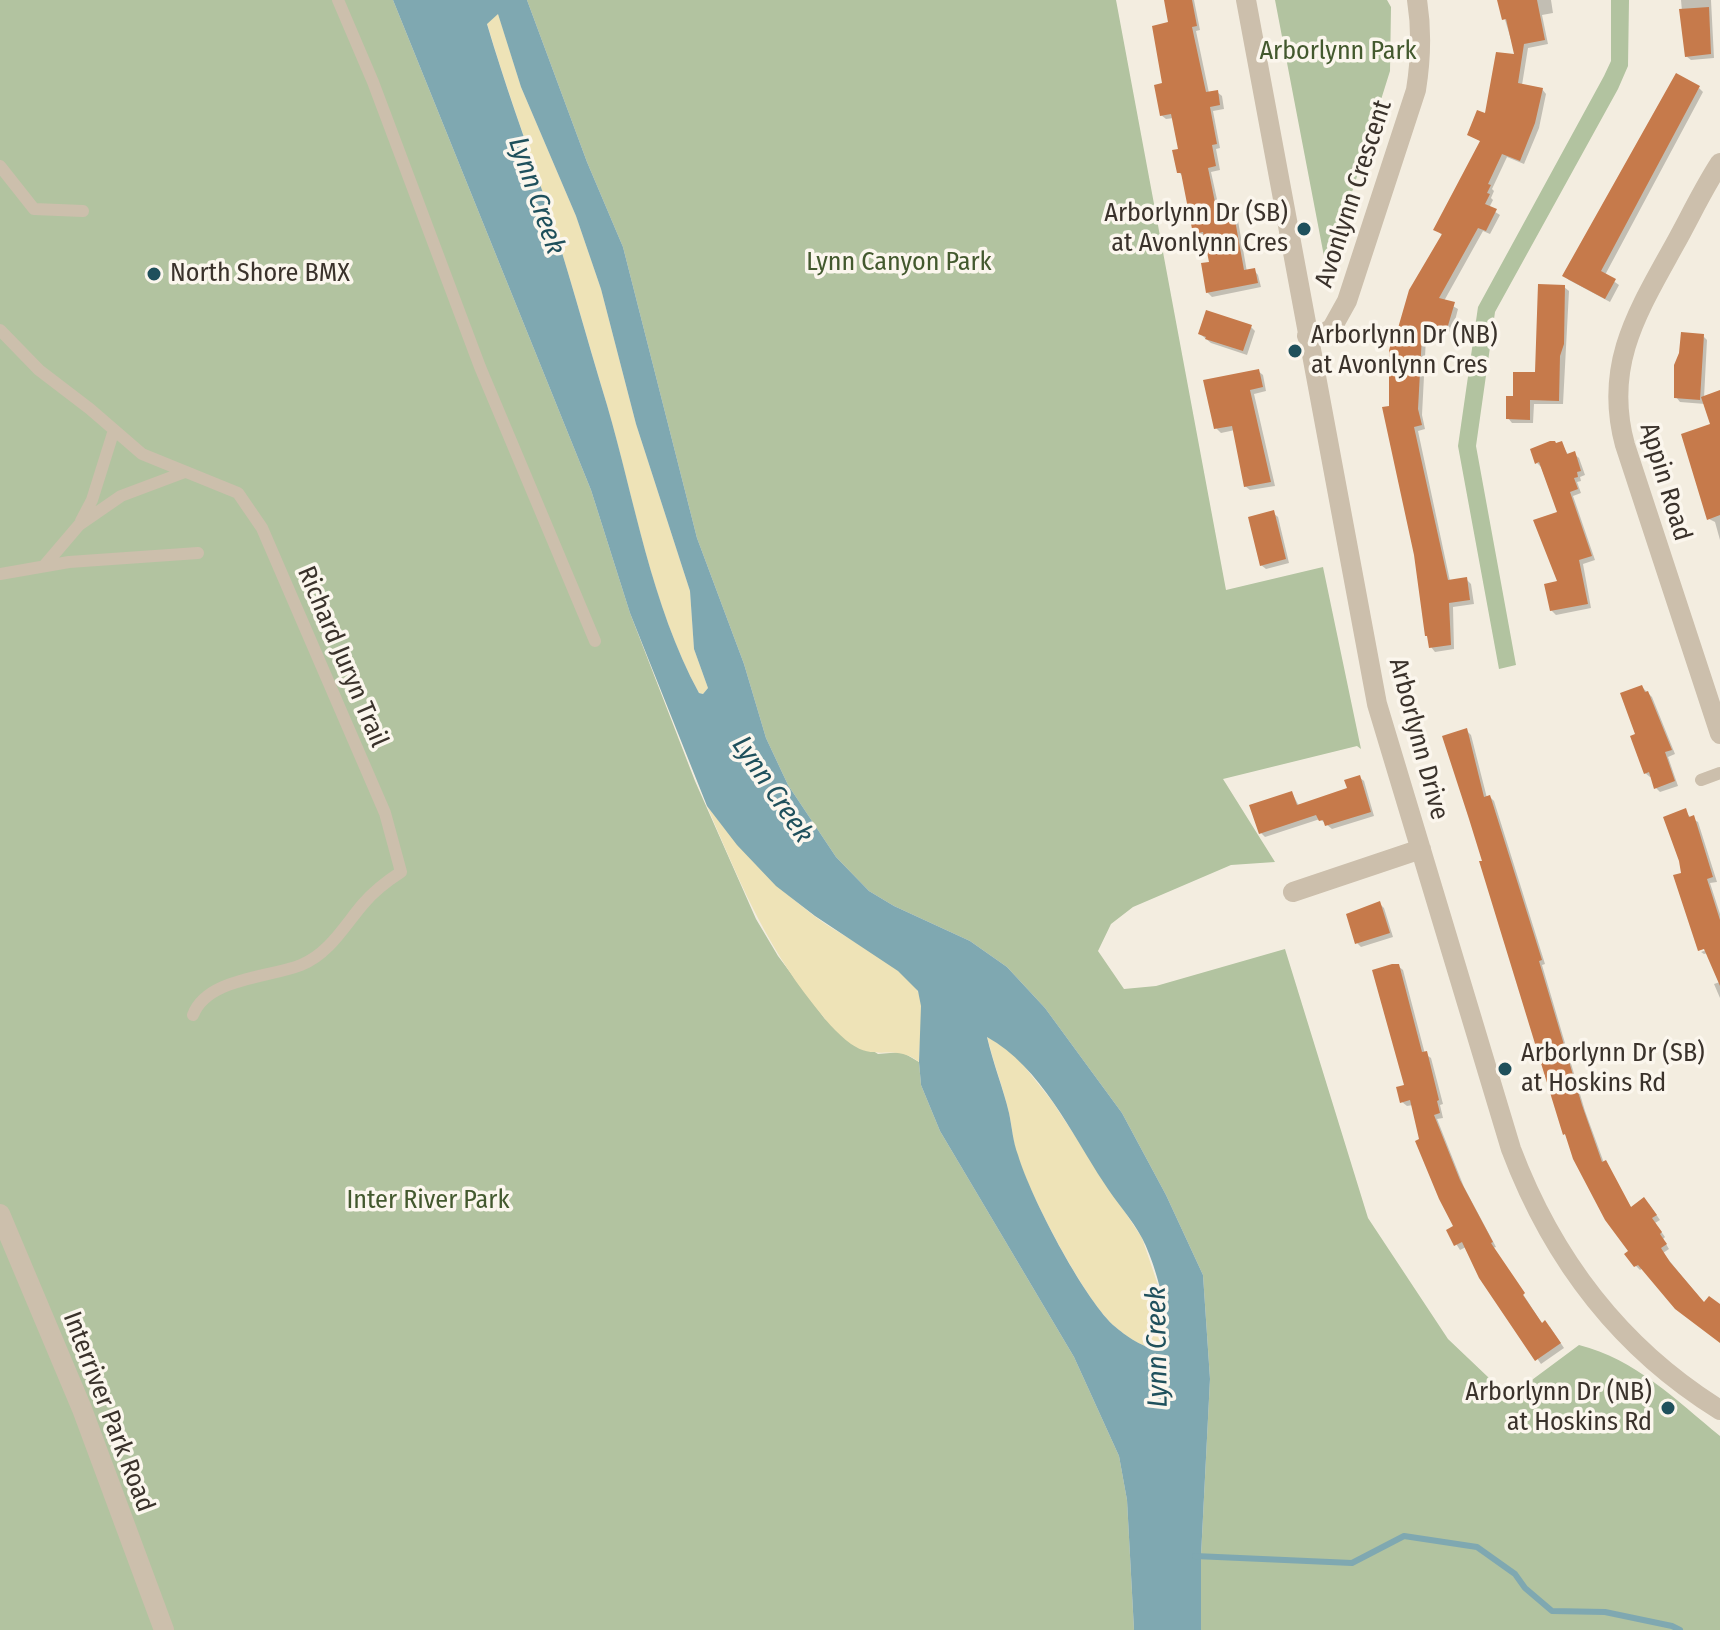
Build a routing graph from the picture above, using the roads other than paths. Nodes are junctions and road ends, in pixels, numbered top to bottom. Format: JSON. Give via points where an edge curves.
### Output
{"nodes":[{"id":1,"x":338,"y":0,"type":"edge"},
{"id":2,"x":1246,"y":0,"type":"edge"},
{"id":3,"x":1417,"y":0,"type":"edge"},
{"id":4,"x":1720,"y":163,"type":"edge"},
{"id":5,"x":0,"y":166,"type":"edge"},
{"id":6,"x":83,"y":211,"type":"dead end"},
{"id":7,"x":0,"y":330,"type":"edge"},
{"id":8,"x":1307,"y":336,"type":"junction"},
{"id":9,"x":114,"y":430,"type":"junction"},
{"id":10,"x":185,"y":472,"type":"junction"},
{"id":11,"x":79,"y":525,"type":"junction"},
{"id":12,"x":198,"y":553,"type":"dead end"},
{"id":13,"x":44,"y":566,"type":"junction"},
{"id":14,"x":0,"y":574,"type":"edge"},
{"id":15,"x":595,"y":641,"type":"dead end"},
{"id":16,"x":1720,"y":734,"type":"edge"},
{"id":17,"x":1720,"y":773,"type":"edge"},
{"id":18,"x":1701,"y":780,"type":"dead end"},
{"id":19,"x":1421,"y":849,"type":"junction"},
{"id":20,"x":1293,"y":892,"type":"dead end"},
{"id":21,"x":193,"y":1015,"type":"dead end"},
{"id":22,"x":0,"y":1214,"type":"edge"},
{"id":23,"x":1720,"y":1410,"type":"edge"},
{"id":24,"x":164,"y":1630,"type":"edge"}],
"edges":[{"from":1,"to":15,"type":"lane","via":[[480,367]]},
{"from":2,"to":8,"type":"street","name":"Arborlynn Drive"},
{"from":3,"to":8,"type":"street","name":"Avonlynn Crescent","via":[[1421,25],[1416,90],[1355,282],[1332,328]]},
{"from":4,"to":16,"type":"street","name":"Appin Road","via":[[1639,310],[1624,345],[1618,399],[1625,445]]},
{"from":5,"to":6,"type":"lane","via":[[34,209]]},
{"from":7,"to":9,"type":"lane","name":"Richard Juryn Trail","via":[[39,370]]},
{"from":8,"to":19,"type":"street","name":"Arborlynn Drive","via":[[1377,704]]},
{"from":9,"to":10,"type":"lane","name":"Richard Juryn Trail","via":[[142,454]]},
{"from":9,"to":11,"type":"lane"},
{"from":10,"to":11,"type":"lane","via":[[121,496]]},
{"from":10,"to":21,"type":"lane","name":"Richard Juryn Trail","via":[[238,493],[262,528],[385,813],[401,872],[384,882],[325,949],[304,964],[213,990],[198,1002]]},
{"from":11,"to":13,"type":"lane"},
{"from":12,"to":13,"type":"lane"},
{"from":13,"to":14,"type":"lane"},
{"from":17,"to":18,"type":"lane"},
{"from":19,"to":20,"type":"street"},
{"from":19,"to":23,"type":"street","name":"Arborlynn Drive","via":[[1511,1149],[1537,1213],[1608,1315],[1666,1372]]},
{"from":22,"to":24,"type":"street","name":"Interriver Park Road","via":[[82,1409]]}]}
